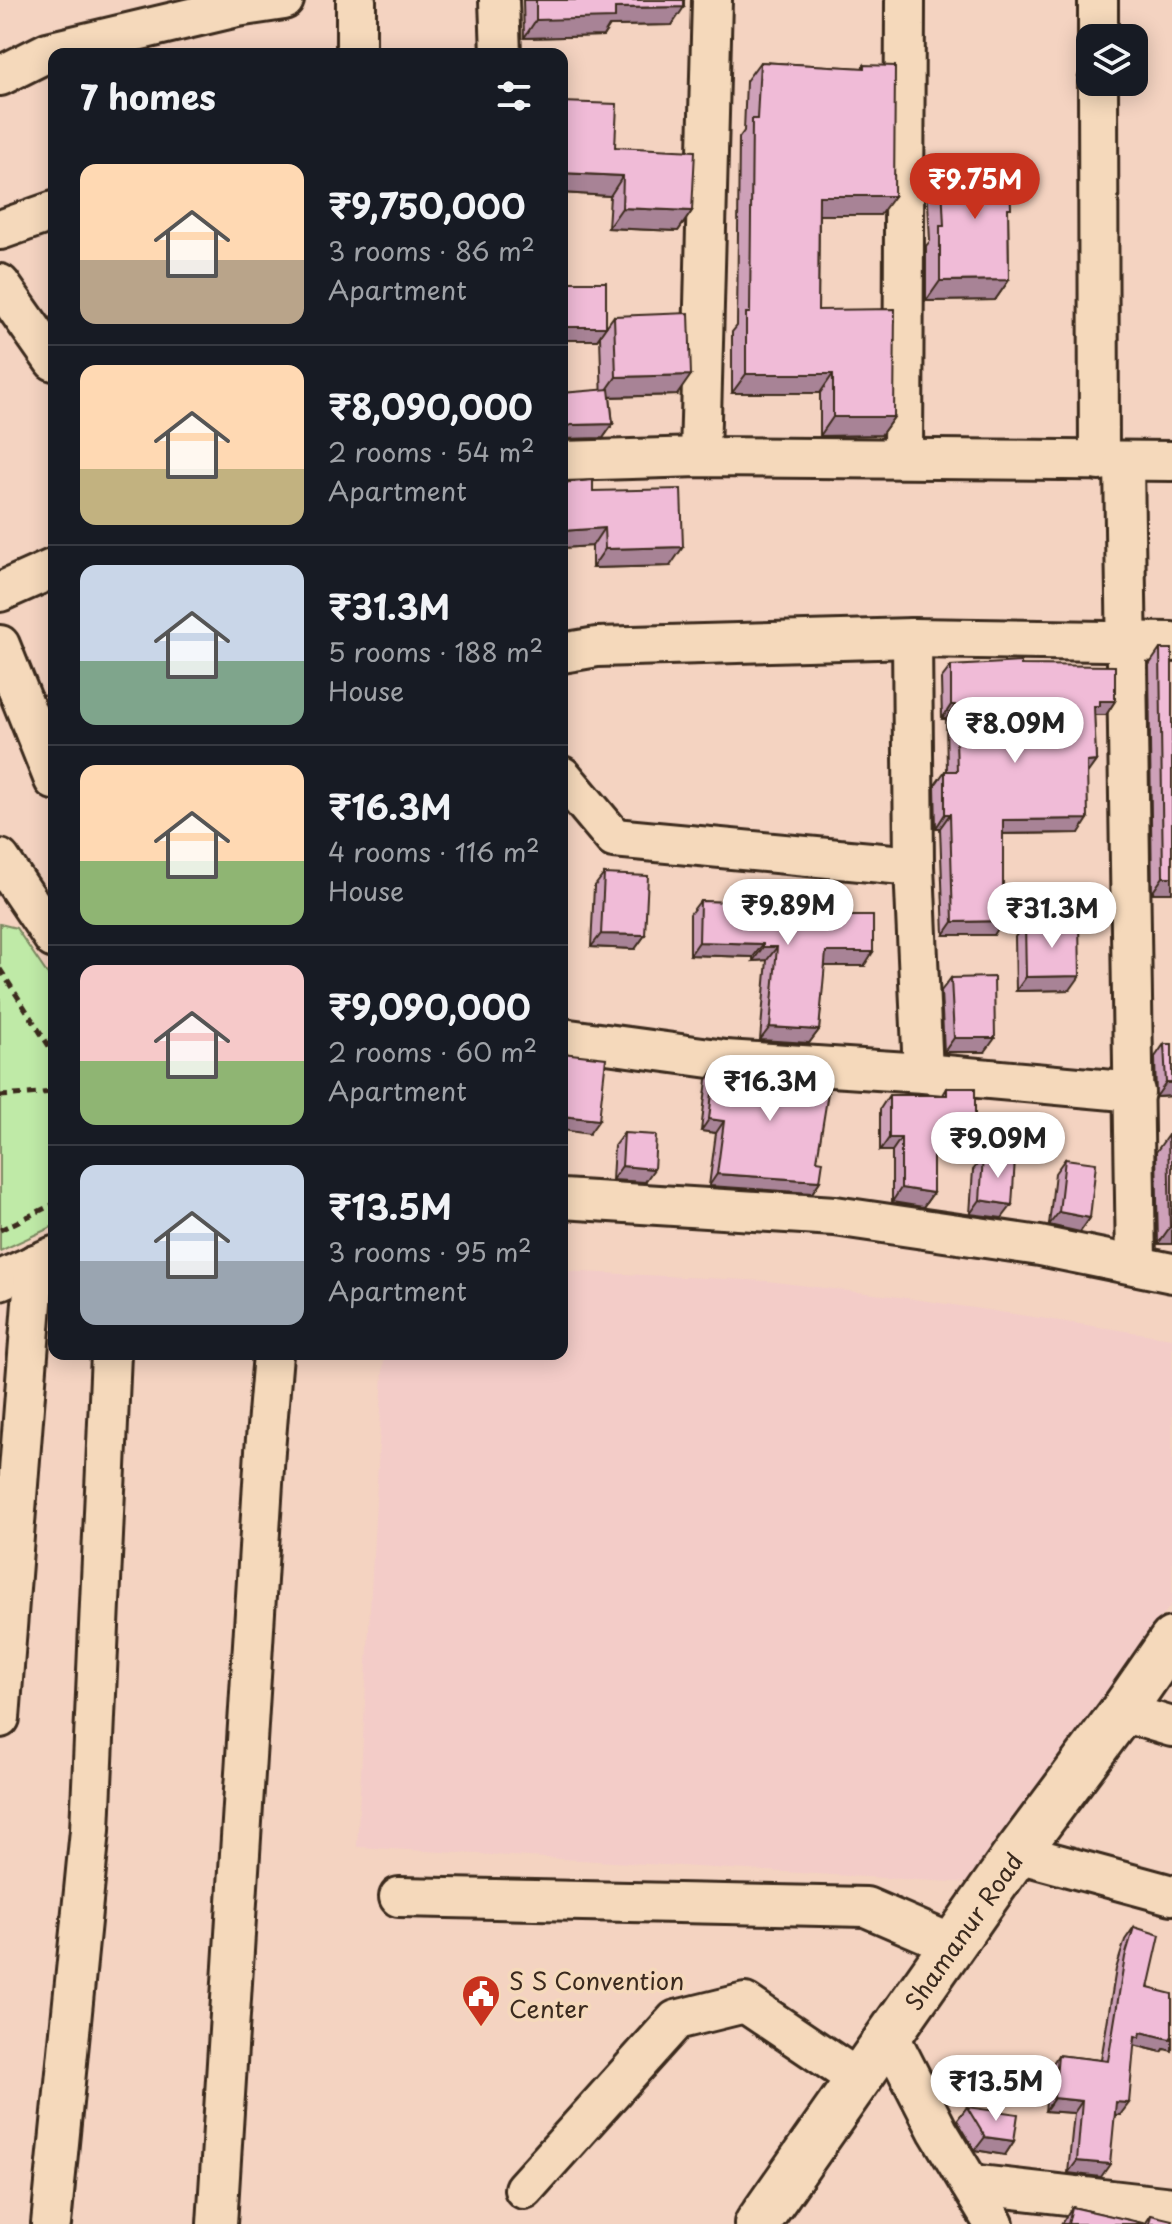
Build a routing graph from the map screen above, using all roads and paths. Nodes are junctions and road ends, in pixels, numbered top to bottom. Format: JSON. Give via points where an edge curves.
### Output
{"nodes":[{"id":1,"x":284,"y":0,"type":"edge"},
{"id":2,"x":356,"y":0,"type":"edge"},
{"id":3,"x":499,"y":0,"type":"edge"},
{"id":4,"x":712,"y":0,"type":"edge"},
{"id":5,"x":905,"y":0,"type":"edge"},
{"id":6,"x":1098,"y":0,"type":"edge"},
{"id":7,"x":1098,"y":24,"type":"edge"},
{"id":8,"x":65,"y":48,"type":"edge"},
{"id":9,"x":356,"y":48,"type":"edge"},
{"id":10,"x":501,"y":48,"type":"edge"},
{"id":11,"x":48,"y":52,"type":"edge"},
{"id":12,"x":0,"y":76,"type":"edge"},
{"id":13,"x":1098,"y":96,"type":"edge"},
{"id":14,"x":48,"y":213,"type":"edge"},
{"id":15,"x":0,"y":230,"type":"edge"},
{"id":16,"x":0,"y":284,"type":"edge"},
{"id":17,"x":48,"y":352,"type":"edge"},
{"id":18,"x":700,"y":457,"type":"junction"},
{"id":19,"x":903,"y":458,"type":"junction"},
{"id":20,"x":568,"y":461,"type":"edge"},
{"id":21,"x":1111,"y":461,"type":"junction"},
{"id":22,"x":1172,"y":461,"type":"edge"},
{"id":23,"x":48,"y":571,"type":"edge"},
{"id":24,"x":0,"y":592,"type":"edge"},
{"id":25,"x":912,"y":638,"type":"junction"},
{"id":26,"x":1127,"y":642,"type":"junction"},
{"id":27,"x":1172,"y":642,"type":"edge"},
{"id":28,"x":0,"y":645,"type":"edge"},
{"id":29,"x":568,"y":652,"type":"edge"},
{"id":30,"x":48,"y":765,"type":"edge"},
{"id":31,"x":568,"y":783,"type":"edge"},
{"id":32,"x":0,"y":859,"type":"edge"},
{"id":33,"x":914,"y":866,"type":"junction"},
{"id":34,"x":16,"y":902,"type":"edge"},
{"id":35,"x":48,"y":933,"type":"edge"},
{"id":36,"x":0,"y":969,"type":"edge"},
{"id":37,"x":568,"y":1039,"type":"edge"},
{"id":38,"x":48,"y":1045,"type":"edge"},
{"id":39,"x":923,"y":1073,"type":"junction"},
{"id":40,"x":48,"y":1092,"type":"edge"},
{"id":41,"x":1135,"y":1092,"type":"junction"},
{"id":42,"x":0,"y":1096,"type":"edge"},
{"id":43,"x":568,"y":1199,"type":"edge"},
{"id":44,"x":48,"y":1207,"type":"edge"},
{"id":45,"x":0,"y":1230,"type":"edge"},
{"id":46,"x":45,"y":1260,"type":"edge"},
{"id":47,"x":1154,"y":1269,"type":"edge"},
{"id":48,"x":0,"y":1280,"type":"edge"},
{"id":49,"x":111,"y":1360,"type":"edge"},
{"id":50,"x":273,"y":1360,"type":"edge"},
{"id":51,"x":1172,"y":1640,"type":"edge"},
{"id":52,"x":1122,"y":1712,"type":"junction"},
{"id":53,"x":0,"y":1718,"type":"edge"},
{"id":54,"x":1172,"y":1727,"type":"edge"},
{"id":55,"x":1017,"y":1853,"type":"junction"},
{"id":56,"x":1172,"y":1895,"type":"edge"},
{"id":57,"x":399,"y":1897,"type":"dead end"},
{"id":58,"x":954,"y":1945,"type":"junction"},
{"id":59,"x":890,"y":2037,"type":"junction"},
{"id":60,"x":859,"y":2080,"type":"junction"},
{"id":61,"x":970,"y":2184,"type":"junction"},
{"id":62,"x":524,"y":2189,"type":"dead end"},
{"id":63,"x":1172,"y":2207,"type":"edge"},
{"id":64,"x":51,"y":2224,"type":"edge"},
{"id":65,"x":217,"y":2224,"type":"edge"},
{"id":66,"x":757,"y":2224,"type":"edge"},
{"id":67,"x":994,"y":2224,"type":"edge"}],
"edges":[{"from":1,"to":8,"type":"street"},
{"from":2,"to":9,"type":"street"},
{"from":3,"to":10,"type":"street"},
{"from":4,"to":18,"type":"street"},
{"from":5,"to":19,"type":"street"},
{"from":6,"to":7,"type":"street"},
{"from":11,"to":12,"type":"street"},
{"from":13,"to":21,"type":"street"},
{"from":14,"to":15,"type":"street"},
{"from":16,"to":17,"type":"street"},
{"from":18,"to":19,"type":"street"},
{"from":18,"to":20,"type":"street"},
{"from":19,"to":21,"type":"street"},
{"from":21,"to":22,"type":"street"},
{"from":21,"to":26,"type":"street"},
{"from":23,"to":24,"type":"street"},
{"from":25,"to":26,"type":"street"},
{"from":25,"to":29,"type":"street"},
{"from":25,"to":33,"type":"street"},
{"from":26,"to":27,"type":"street"},
{"from":26,"to":41,"type":"street"},
{"from":28,"to":30,"type":"street"},
{"from":31,"to":33,"type":"street","via":[[614,838]]},
{"from":32,"to":34,"type":"street"},
{"from":33,"to":39,"type":"street"},
{"from":34,"to":35,"type":"street"},
{"from":36,"to":38,"type":"path"},
{"from":37,"to":39,"type":"street","via":[[725,1060]]},
{"from":39,"to":41,"type":"street"},
{"from":40,"to":42,"type":"path"},
{"from":41,"to":47,"type":"street"},
{"from":43,"to":47,"type":"street","via":[[835,1216],[1040,1246]]},
{"from":44,"to":45,"type":"path"},
{"from":46,"to":48,"type":"street"},
{"from":46,"to":53,"type":"street"},
{"from":49,"to":64,"type":"street","via":[[90,1830]]},
{"from":50,"to":65,"type":"street"},
{"from":51,"to":52,"type":"main road","name":"Shamanur Road"},
{"from":52,"to":54,"type":"street"},
{"from":52,"to":55,"type":"main road","name":"Shamanur Road"},
{"from":55,"to":56,"type":"street"},
{"from":55,"to":58,"type":"main road","name":"Shamanur Road"},
{"from":57,"to":58,"type":"street","via":[[866,1907]]},
{"from":58,"to":59,"type":"main road","name":"Shamanur Road"},
{"from":59,"to":60,"type":"main road","name":"Shamanur Road"},
{"from":59,"to":61,"type":"street"},
{"from":60,"to":62,"type":"street","via":[[745,2003],[676,2020]]},
{"from":60,"to":66,"type":"main road","name":"Shamanur Road"},
{"from":61,"to":63,"type":"street"},
{"from":61,"to":67,"type":"street"}]}
